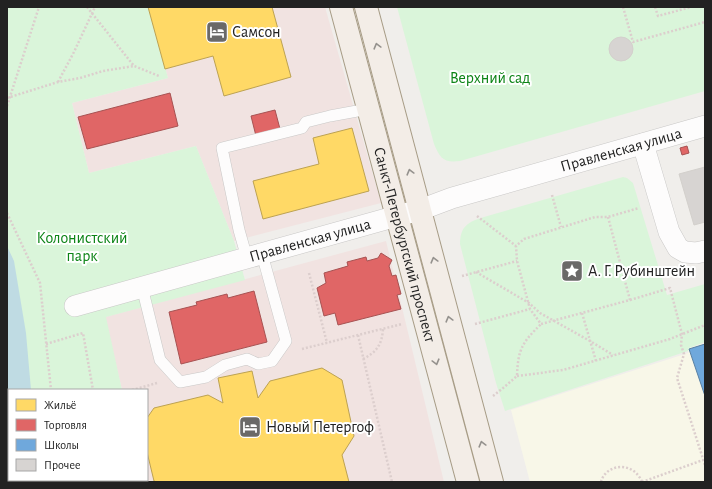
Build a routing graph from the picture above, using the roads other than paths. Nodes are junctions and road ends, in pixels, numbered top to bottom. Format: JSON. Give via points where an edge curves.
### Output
{"nodes":[{"id":1,"x":341,"y":7,"type":"edge"},
{"id":2,"x":366,"y":7,"type":"edge"},
{"id":3,"x":368,"y":109,"type":"junction"},
{"id":4,"x":705,"y":126,"type":"edge"},
{"id":5,"x":643,"y":144,"type":"junction"},
{"id":6,"x":420,"y":210,"type":"junction"},
{"id":7,"x":397,"y":216,"type":"junction"},
{"id":8,"x":705,"y":251,"type":"edge"},
{"id":9,"x":254,"y":256,"type":"junction"},
{"id":10,"x":142,"y":287,"type":"junction"},
{"id":11,"x":75,"y":306,"type":"dead end"},
{"id":12,"x":468,"y":482,"type":"edge"},
{"id":13,"x":492,"y":482,"type":"edge"}],
"edges":[{"from":1,"to":3,"type":"main road","name":"Санкт-Петербургский проспект"},
{"from":6,"to":2,"type":"main road","name":"Санкт-Петербургский проспект","one_way":true},
{"from":3,"to":7,"type":"main road","name":"Санкт-Петербургский проспект"},
{"from":3,"to":9,"type":"lane","via":[[312,120],[306,122],[302,128],[222,148],[240,230]]},
{"from":4,"to":5,"type":"street","name":"Правленская улица"},
{"from":5,"to":6,"type":"street","name":"Правленская улица","via":[[452,198]]},
{"from":5,"to":8,"type":"street","via":[[669,232],[678,248],[685,252]]},
{"from":6,"to":7,"type":"street","name":"Правленская улица"},
{"from":13,"to":6,"type":"main road","name":"Санкт-Петербургский проспект","one_way":true},
{"from":7,"to":9,"type":"street","name":"Правленская улица"},
{"from":7,"to":12,"type":"main road","name":"Санкт-Петербургский проспект","one_way":true},
{"from":9,"to":10,"type":"street","name":"Правленская улица"},
{"from":9,"to":10,"type":"lane","via":[[286,341],[272,361],[258,364],[247,360],[225,365],[206,377],[180,382],[160,360]]},
{"from":10,"to":11,"type":"street","name":"Правленская улица"}]}
